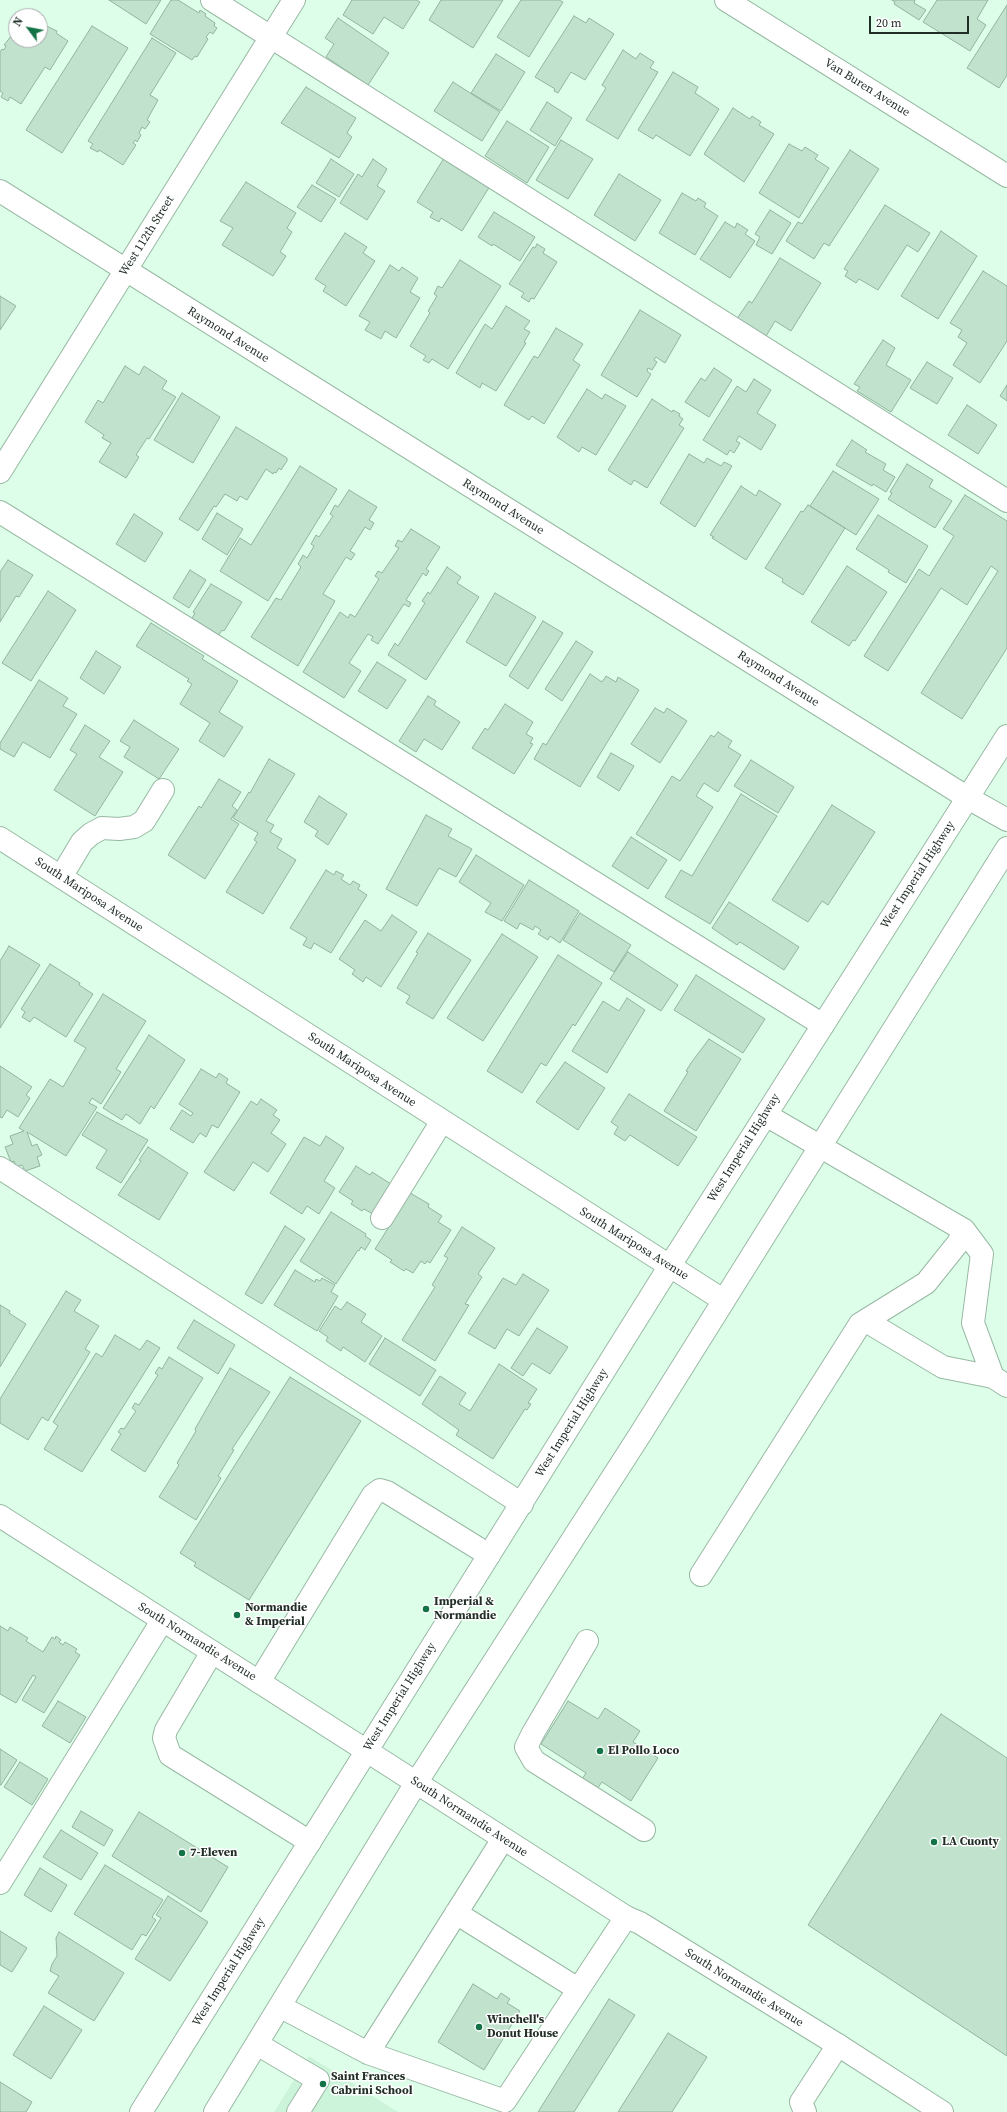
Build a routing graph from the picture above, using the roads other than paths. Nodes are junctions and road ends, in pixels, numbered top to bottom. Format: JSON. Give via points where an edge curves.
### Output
{"nodes":[{"id":1,"x":212,"y":0,"type":"edge"},
{"id":2,"x":294,"y":0,"type":"edge"},
{"id":3,"x":726,"y":0,"type":"edge"},
{"id":4,"x":271,"y":38,"type":"junction"},
{"id":5,"x":1007,"y":176,"type":"edge"},
{"id":6,"x":0,"y":191,"type":"edge"},
{"id":7,"x":126,"y":271,"type":"junction"},
{"id":8,"x":0,"y":472,"type":"edge"},
{"id":9,"x":1007,"y":501,"type":"edge"},
{"id":10,"x":0,"y":512,"type":"edge"},
{"id":11,"x":1007,"y":736,"type":"edge"},
{"id":12,"x":162,"y":790,"type":"dead end"},
{"id":13,"x":968,"y":798,"type":"junction"},
{"id":14,"x":1007,"y":820,"type":"edge"},
{"id":15,"x":0,"y":838,"type":"edge"},
{"id":16,"x":1007,"y":848,"type":"edge"},
{"id":17,"x":61,"y":877,"type":"junction"},
{"id":18,"x":823,"y":1025,"type":"junction"},
{"id":19,"x":766,"y":1115,"type":"junction"},
{"id":20,"x":442,"y":1121,"type":"junction"},
{"id":21,"x":819,"y":1147,"type":"junction"},
{"id":22,"x":0,"y":1168,"type":"edge"},
{"id":23,"x":382,"y":1218,"type":"dead end"},
{"id":24,"x":964,"y":1230,"type":"junction"},
{"id":25,"x":669,"y":1267,"type":"junction"},
{"id":26,"x":723,"y":1300,"type":"junction"},
{"id":27,"x":866,"y":1321,"type":"junction"},
{"id":28,"x":1000,"y":1382,"type":"edge"},
{"id":29,"x":522,"y":1504,"type":"junction"},
{"id":30,"x":0,"y":1516,"type":"edge"},
{"id":31,"x":489,"y":1554,"type":"junction"},
{"id":32,"x":701,"y":1575,"type":"dead end"},
{"id":33,"x":162,"y":1621,"type":"junction"},
{"id":34,"x":587,"y":1641,"type":"dead end"},
{"id":35,"x":212,"y":1652,"type":"junction"},
{"id":36,"x":259,"y":1682,"type":"junction"},
{"id":37,"x":367,"y":1750,"type":"junction"},
{"id":38,"x":416,"y":1783,"type":"junction"},
{"id":39,"x":644,"y":1830,"type":"dead end"},
{"id":40,"x":503,"y":1839,"type":"junction"},
{"id":41,"x":310,"y":1842,"type":"junction"},
{"id":42,"x":0,"y":1883,"type":"edge"},
{"id":43,"x":456,"y":1913,"type":"junction"},
{"id":44,"x":626,"y":1917,"type":"junction"},
{"id":45,"x":578,"y":1989,"type":"junction"},
{"id":46,"x":281,"y":2007,"type":"junction"},
{"id":47,"x":257,"y":2044,"type":"junction"},
{"id":48,"x":838,"y":2045,"type":"junction"},
{"id":49,"x":368,"y":2053,"type":"junction"},
{"id":50,"x":141,"y":2112,"type":"edge"},
{"id":51,"x":214,"y":2112,"type":"edge"},
{"id":52,"x":298,"y":2112,"type":"edge"},
{"id":53,"x":805,"y":2112,"type":"edge"},
{"id":54,"x":942,"y":2112,"type":"edge"}],
"edges":[{"from":1,"to":4,"type":"main road"},
{"from":2,"to":4,"type":"main road","name":"West 112th Street"},
{"from":3,"to":5,"type":"main road","name":"Van Buren Avenue"},
{"from":4,"to":7,"type":"main road","name":"West 112th Street"},
{"from":4,"to":9,"type":"main road"},
{"from":6,"to":7,"type":"main road","name":"Raymond Avenue"},
{"from":7,"to":8,"type":"main road","name":"West 112th Street"},
{"from":7,"to":13,"type":"main road","name":"Raymond Avenue"},
{"from":10,"to":18,"type":"main road"},
{"from":11,"to":13,"type":"main road","name":"West Imperial Highway"},
{"from":12,"to":17,"type":"main road","via":[[144,821],[134,827],[102,828],[91,834],[82,842]]},
{"from":13,"to":14,"type":"main road","name":"Raymond Avenue"},
{"from":13,"to":18,"type":"main road","name":"West Imperial Highway"},
{"from":15,"to":17,"type":"main road","name":"South Mariposa Avenue"},
{"from":16,"to":21,"type":"main road"},
{"from":17,"to":20,"type":"main road","name":"South Mariposa Avenue"},
{"from":18,"to":19,"type":"main road","name":"West Imperial Highway"},
{"from":19,"to":21,"type":"main road"},
{"from":19,"to":25,"type":"main road","name":"West Imperial Highway"},
{"from":20,"to":23,"type":"main road"},
{"from":20,"to":25,"type":"main road","name":"South Mariposa Avenue"},
{"from":21,"to":24,"type":"main road"},
{"from":21,"to":26,"type":"main road"},
{"from":22,"to":29,"type":"main road"},
{"from":24,"to":27,"type":"main road","via":[[958,1243],[926,1282]]},
{"from":24,"to":28,"type":"main road","via":[[982,1254],[973,1323]]},
{"from":25,"to":26,"type":"main road","name":"South Mariposa Avenue"},
{"from":25,"to":29,"type":"main road","name":"West Imperial Highway"},
{"from":26,"to":38,"type":"main road"},
{"from":27,"to":28,"type":"main road","via":[[943,1367]]},
{"from":27,"to":32,"type":"main road","via":[[860,1324]]},
{"from":29,"to":31,"type":"main road","name":"West Imperial Highway"},
{"from":30,"to":33,"type":"main road","name":"South Normandie Avenue"},
{"from":31,"to":36,"type":"main road","via":[[380,1490],[373,1495]]},
{"from":31,"to":37,"type":"main road","name":"West Imperial Highway"},
{"from":33,"to":35,"type":"main road","name":"South Normandie Avenue"},
{"from":33,"to":42,"type":"main road"},
{"from":34,"to":39,"type":"main road","via":[[526,1748],[534,1761]]},
{"from":35,"to":36,"type":"main road","name":"South Normandie Avenue"},
{"from":35,"to":41,"type":"main road","via":[[166,1730],[164,1738],[170,1755]]},
{"from":36,"to":37,"type":"main road","name":"South Normandie Avenue"},
{"from":37,"to":38,"type":"main road","name":"South Normandie Avenue"},
{"from":37,"to":41,"type":"main road","name":"West Imperial Highway"},
{"from":38,"to":40,"type":"main road","name":"South Normandie Avenue"},
{"from":38,"to":46,"type":"main road"},
{"from":40,"to":43,"type":"main road"},
{"from":40,"to":44,"type":"main road","name":"South Normandie Avenue"},
{"from":41,"to":50,"type":"main road","name":"West Imperial Highway"},
{"from":43,"to":45,"type":"main road"},
{"from":43,"to":49,"type":"main road"},
{"from":44,"to":45,"type":"main road"},
{"from":44,"to":48,"type":"main road","name":"South Normandie Avenue","via":[[640,1923]]},
{"from":45,"to":49,"type":"main road","via":[[505,2102]]},
{"from":46,"to":47,"type":"main road"},
{"from":46,"to":49,"type":"main road"},
{"from":47,"to":51,"type":"main road"},
{"from":47,"to":52,"type":"main road","via":[[318,2080]]},
{"from":48,"to":53,"type":"main road","via":[[801,2102]]},
{"from":48,"to":54,"type":"main road","name":"South Normandie Avenue"}]}
